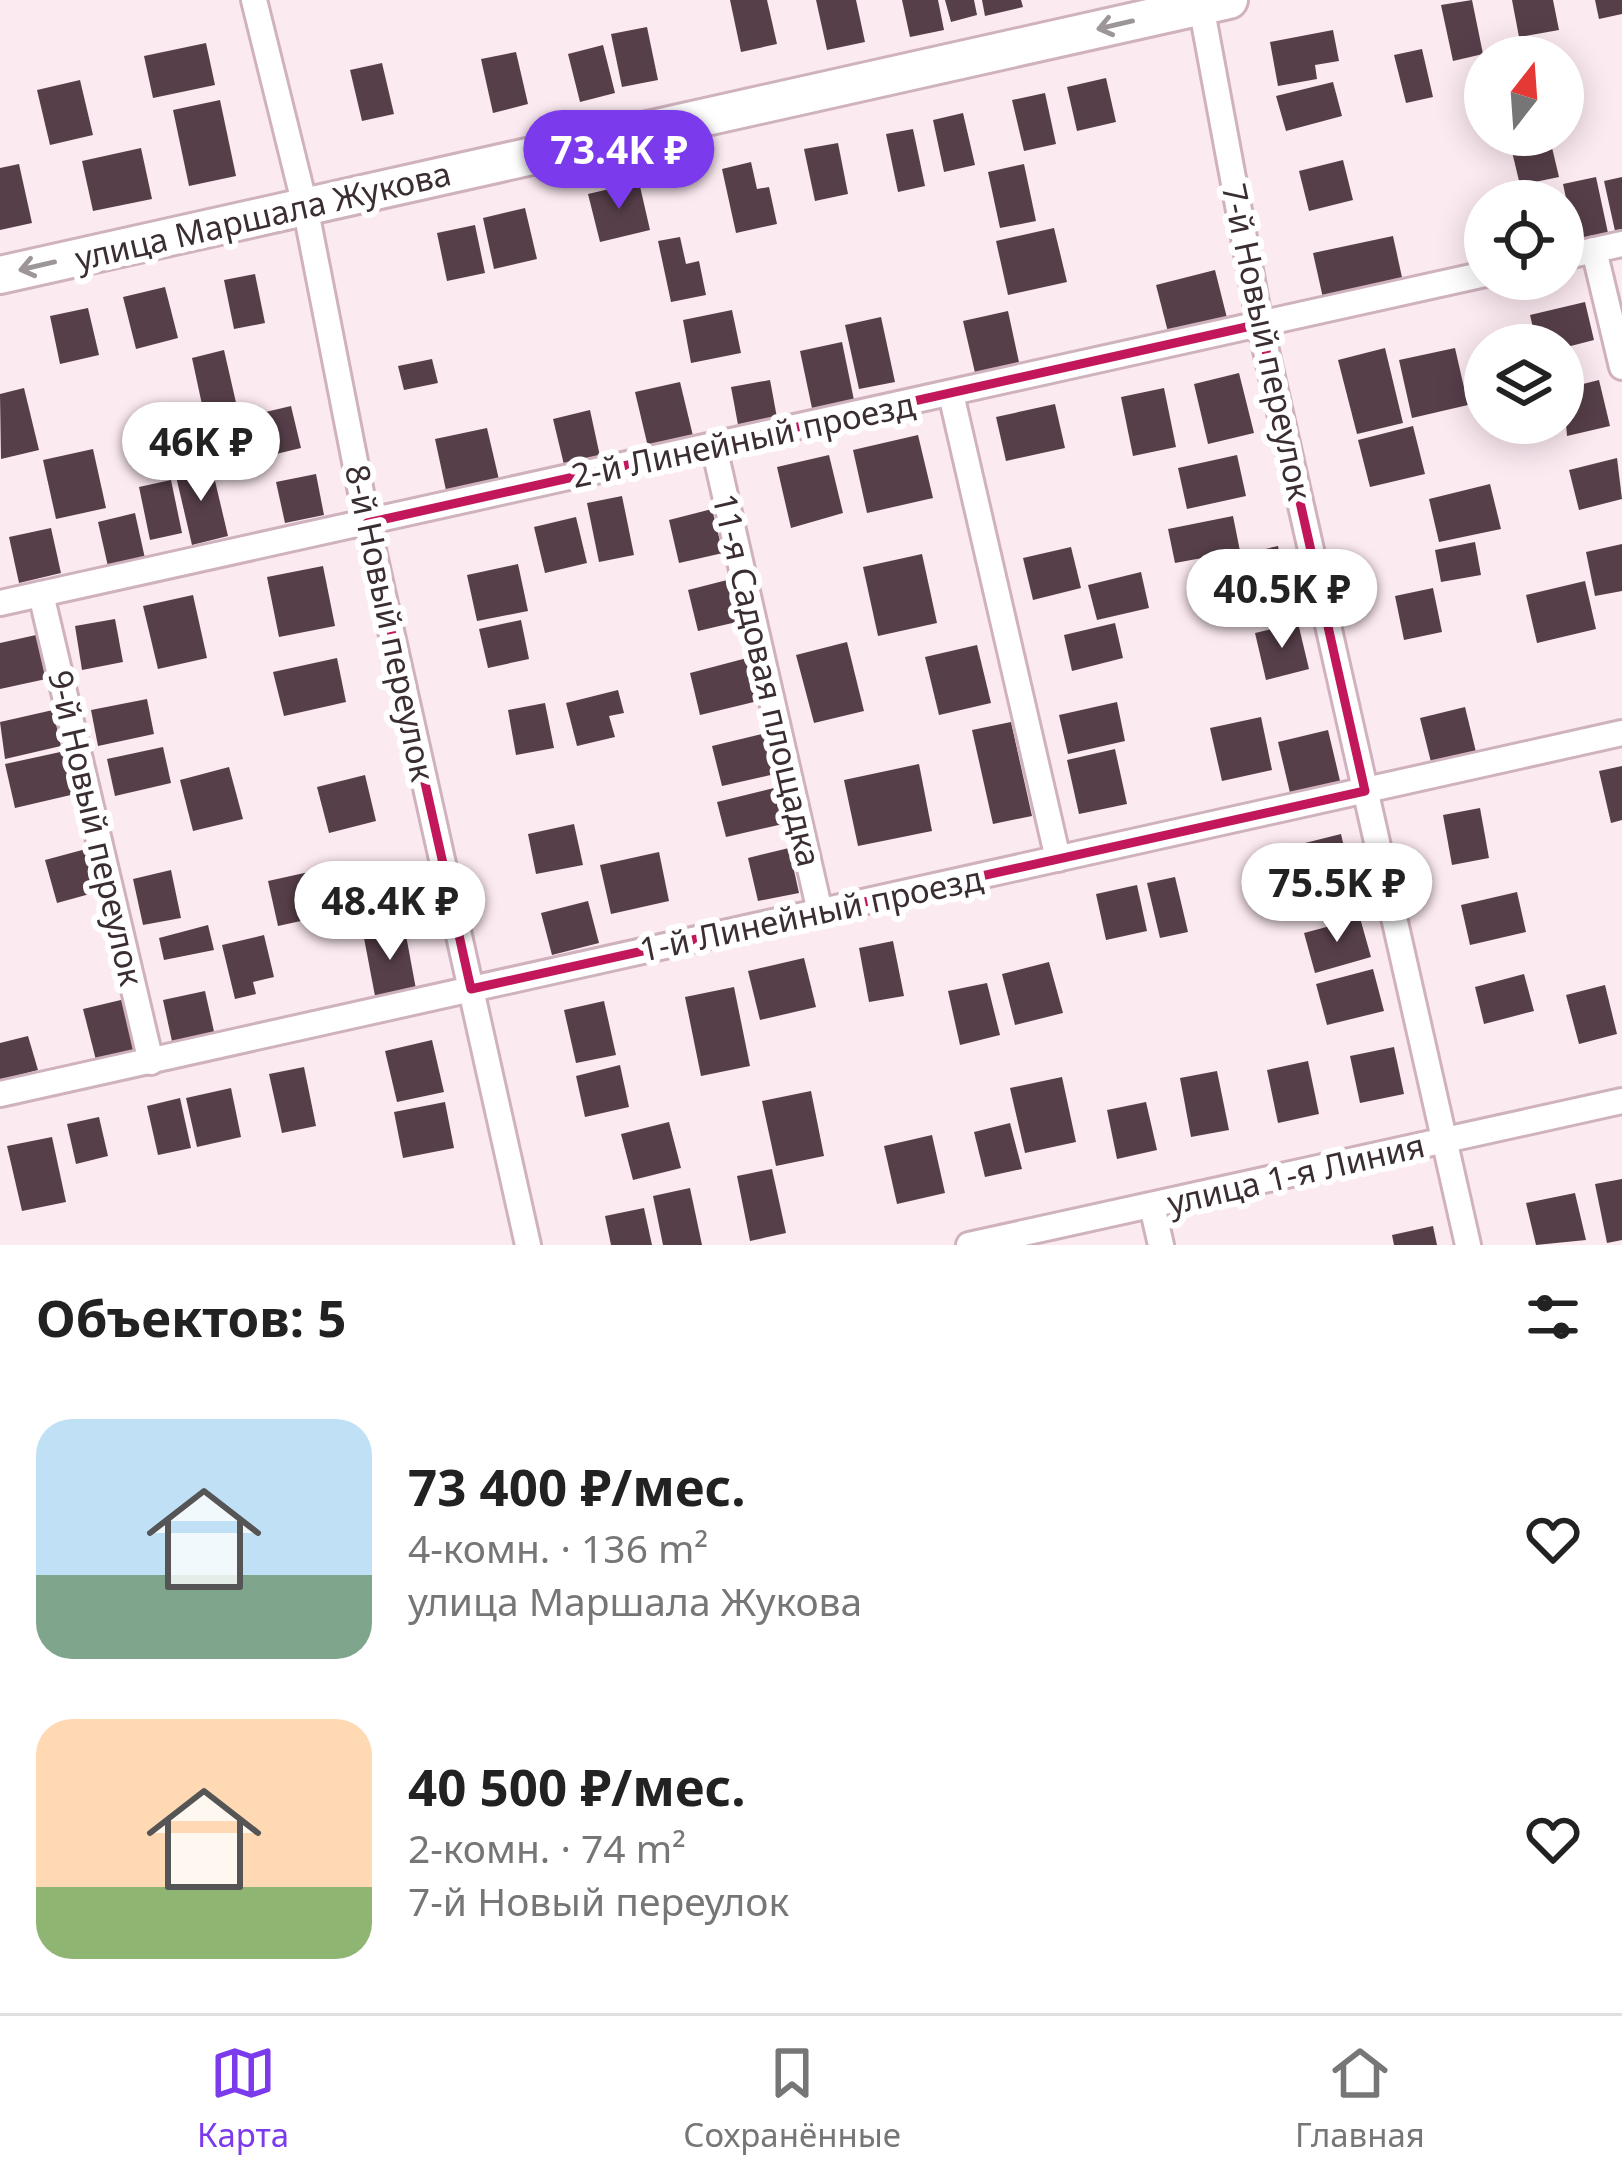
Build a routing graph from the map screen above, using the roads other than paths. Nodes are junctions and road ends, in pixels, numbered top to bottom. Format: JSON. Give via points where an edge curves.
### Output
{"nodes":[{"id":1,"x":254,"y":0,"type":"edge"},
{"id":2,"x":1210,"y":2,"type":"edge"},
{"id":3,"x":305,"y":206,"type":"junction"},
{"id":4,"x":1622,"y":244,"type":"edge"},
{"id":5,"x":1594,"y":250,"type":"junction"},
{"id":6,"x":1584,"y":252,"type":"edge"},
{"id":7,"x":0,"y":275,"type":"edge"},
{"id":8,"x":1464,"y":279,"type":"edge"},
{"id":9,"x":1260,"y":324,"type":"junction"},
{"id":10,"x":1622,"y":367,"type":"edge"},
{"id":11,"x":951,"y":394,"type":"junction"},
{"id":12,"x":714,"y":447,"type":"junction"},
{"id":13,"x":367,"y":523,"type":"junction"},
{"id":14,"x":41,"y":594,"type":"junction"},
{"id":15,"x":0,"y":603,"type":"edge"},
{"id":16,"x":1622,"y":734,"type":"edge"},
{"id":17,"x":1366,"y":791,"type":"junction"},
{"id":18,"x":1058,"y":859,"type":"junction"},
{"id":19,"x":820,"y":912,"type":"junction"},
{"id":20,"x":471,"y":989,"type":"junction"},
{"id":21,"x":151,"y":1062,"type":"junction"},
{"id":22,"x":0,"y":1094,"type":"edge"},
{"id":23,"x":1622,"y":1101,"type":"edge"},
{"id":24,"x":1444,"y":1140,"type":"junction"},
{"id":25,"x":1152,"y":1206,"type":"junction"},
{"id":26,"x":528,"y":1245,"type":"edge"},
{"id":27,"x":969,"y":1245,"type":"edge"},
{"id":28,"x":1161,"y":1245,"type":"edge"},
{"id":29,"x":1468,"y":1245,"type":"edge"}],
"edges":[{"from":1,"to":3,"type":"street","name":"8-й Новый переулок"},
{"from":2,"to":3,"type":"main road","name":"улица Маршала Жукова","one_way":true},
{"from":2,"to":9,"type":"street","name":"7-й Новый переулок"},
{"from":3,"to":7,"type":"main road","name":"улица Маршала Жукова","one_way":true},
{"from":3,"to":13,"type":"street","name":"8-й Новый переулок"},
{"from":4,"to":5,"type":"street"},
{"from":5,"to":6,"type":"street"},
{"from":5,"to":10,"type":"street"},
{"from":8,"to":9,"type":"street","name":"2-й Линейный проезд"},
{"from":9,"to":11,"type":"street","name":"2-й Линейный проезд"},
{"from":9,"to":17,"type":"street","name":"7-й Новый переулок"},
{"from":11,"to":12,"type":"street","name":"2-й Линейный проезд"},
{"from":11,"to":18,"type":"street"},
{"from":12,"to":13,"type":"street","name":"2-й Линейный проезд"},
{"from":12,"to":19,"type":"street","name":"11-я Садовая площадка"},
{"from":13,"to":14,"type":"street","name":"2-й Линейный проезд"},
{"from":13,"to":20,"type":"street","name":"8-й Новый переулок"},
{"from":14,"to":15,"type":"street","name":"2-й Линейный проезд"},
{"from":14,"to":21,"type":"street","name":"9-й Новый переулок"},
{"from":16,"to":17,"type":"street","name":"1-й Линейный проезд"},
{"from":17,"to":18,"type":"street","name":"1-й Линейный проезд"},
{"from":17,"to":24,"type":"street","name":"7-й Новый переулок"},
{"from":18,"to":19,"type":"street","name":"1-й Линейный проезд"},
{"from":19,"to":20,"type":"street","name":"1-й Линейный проезд"},
{"from":20,"to":21,"type":"street","name":"1-й Линейный проезд"},
{"from":20,"to":26,"type":"street","name":"8-й Новый переулок"},
{"from":21,"to":22,"type":"street","name":"1-й Линейный проезд"},
{"from":23,"to":24,"type":"street","name":"улица 1-я Линия"},
{"from":24,"to":25,"type":"street","name":"улица 1-я Линия"},
{"from":24,"to":29,"type":"street","name":"7-й Новый переулок"},
{"from":25,"to":27,"type":"street","name":"улица 1-я Линия"},
{"from":25,"to":28,"type":"street"}]}
